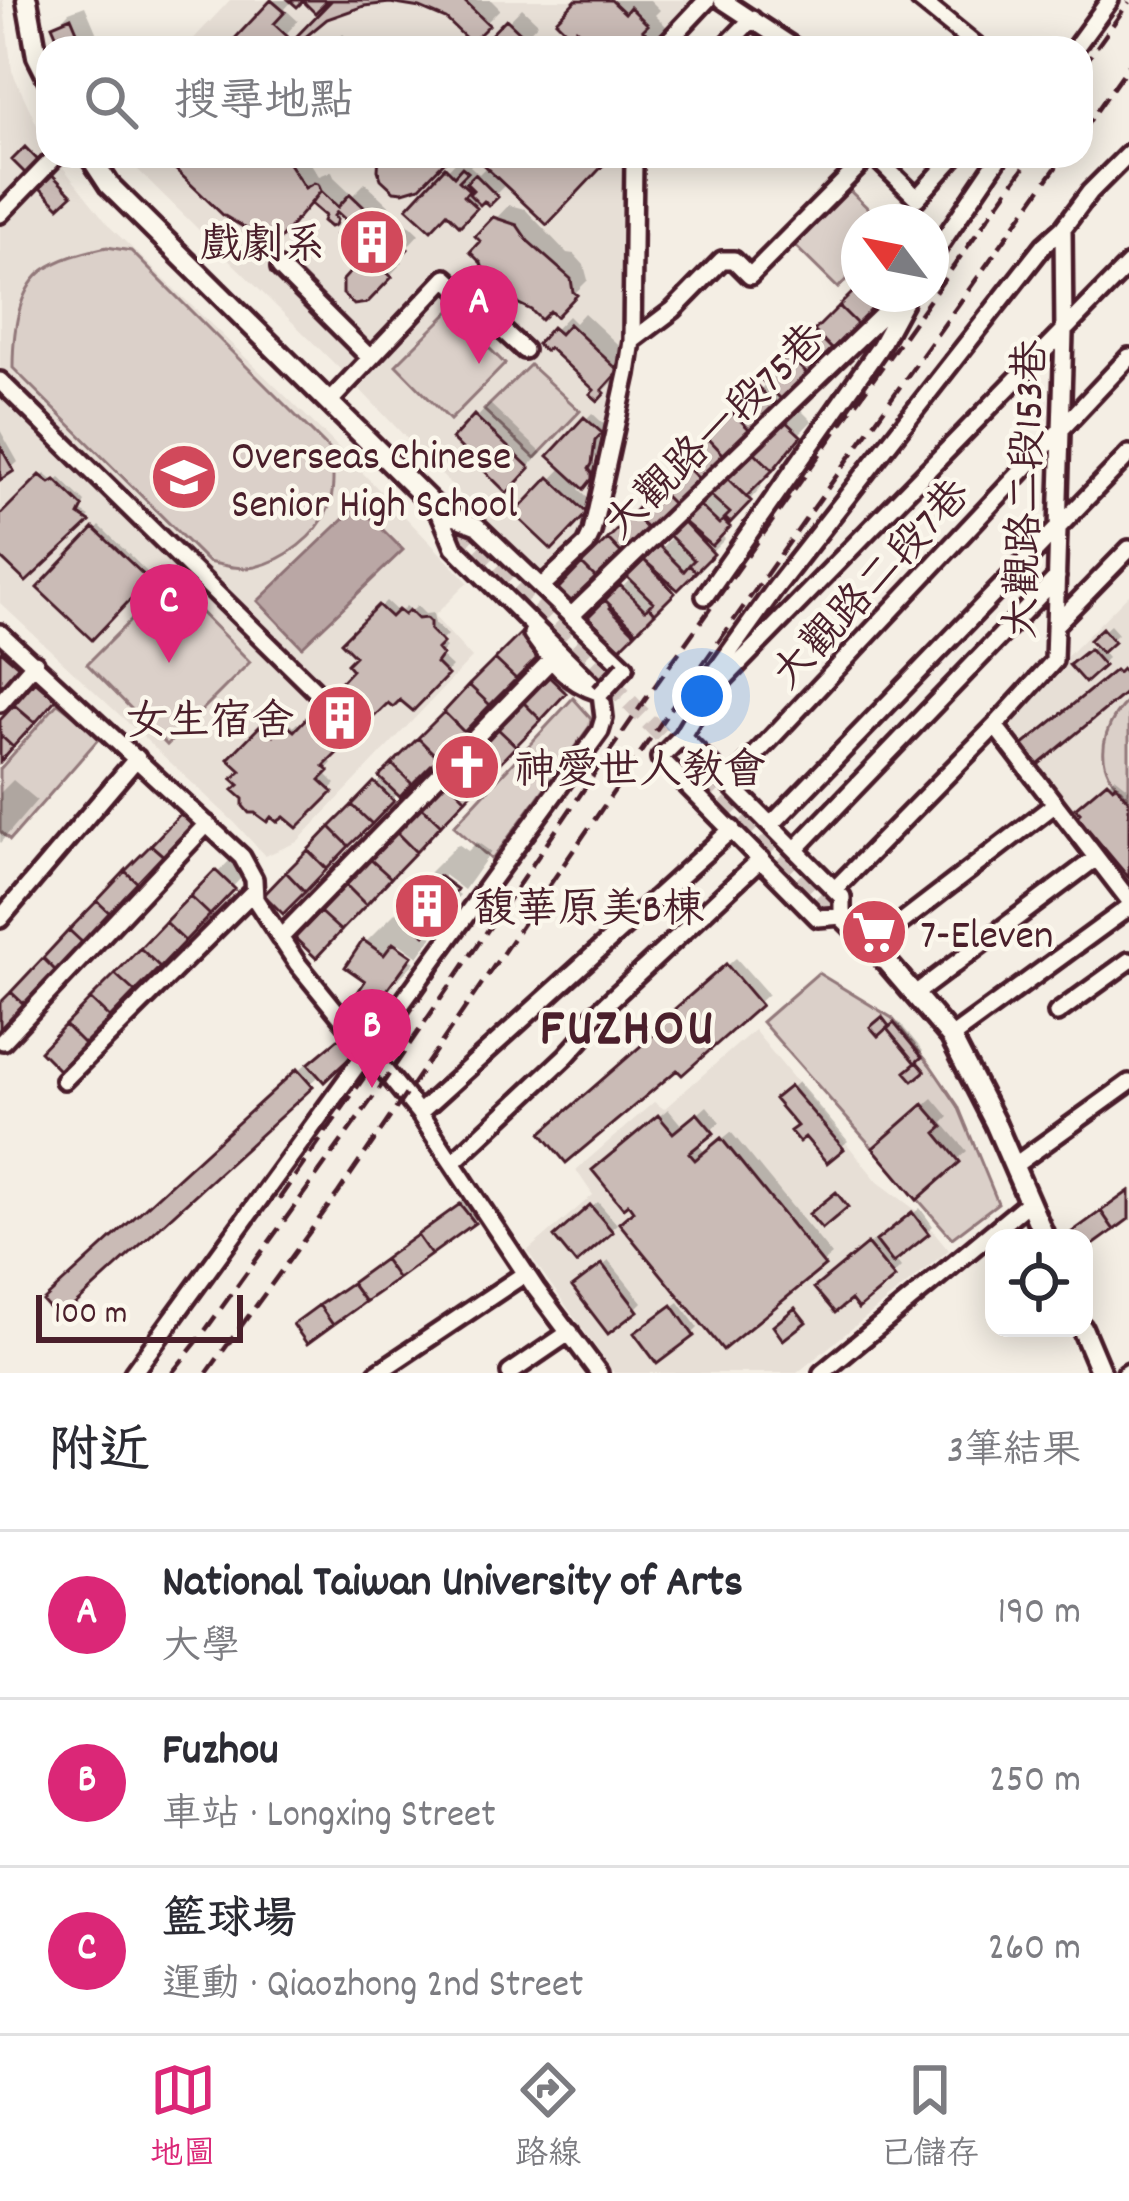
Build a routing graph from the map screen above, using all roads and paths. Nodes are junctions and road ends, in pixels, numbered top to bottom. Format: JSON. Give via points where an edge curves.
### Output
{"nodes":[{"id":1,"x":27,"y":0,"type":"edge"},
{"id":2,"x":706,"y":0,"type":"edge"},
{"id":3,"x":722,"y":0,"type":"edge"},
{"id":4,"x":920,"y":0,"type":"edge"},
{"id":5,"x":1110,"y":0,"type":"edge"},
{"id":6,"x":752,"y":19,"type":"junction"},
{"id":7,"x":673,"y":36,"type":"edge"},
{"id":8,"x":736,"y":36,"type":"edge"},
{"id":9,"x":777,"y":36,"type":"edge"},
{"id":10,"x":965,"y":36,"type":"edge"},
{"id":11,"x":1084,"y":36,"type":"edge"},
{"id":12,"x":36,"y":46,"type":"edge"},
{"id":13,"x":1129,"y":153,"type":"edge"},
{"id":14,"x":44,"y":168,"type":"edge"},
{"id":15,"x":97,"y":168,"type":"edge"},
{"id":16,"x":634,"y":168,"type":"edge"},
{"id":17,"x":860,"y":168,"type":"edge"},
{"id":18,"x":885,"y":168,"type":"edge"},
{"id":19,"x":944,"y":168,"type":"edge"},
{"id":20,"x":992,"y":168,"type":"edge"},
{"id":21,"x":0,"y":214,"type":"edge"},
{"id":22,"x":1063,"y":228,"type":"junction"},
{"id":23,"x":949,"y":231,"type":"edge"},
{"id":24,"x":1129,"y":264,"type":"edge"},
{"id":25,"x":280,"y":268,"type":"dead end"},
{"id":26,"x":887,"y":312,"type":"edge"},
{"id":27,"x":897,"y":312,"type":"edge"},
{"id":28,"x":1064,"y":333,"type":"junction"},
{"id":29,"x":632,"y":341,"type":"junction"},
{"id":30,"x":524,"y":350,"type":"dead end"},
{"id":31,"x":1129,"y":357,"type":"edge"},
{"id":32,"x":370,"y":358,"type":"junction"},
{"id":33,"x":0,"y":381,"type":"edge"},
{"id":34,"x":329,"y":402,"type":"junction"},
{"id":35,"x":1061,"y":430,"type":"junction"},
{"id":36,"x":1129,"y":454,"type":"edge"},
{"id":37,"x":440,"y":511,"type":"junction"},
{"id":38,"x":1058,"y":528,"type":"junction"},
{"id":39,"x":1129,"y":549,"type":"edge"},
{"id":40,"x":1057,"y":577,"type":"junction"},
{"id":41,"x":542,"y":586,"type":"junction"},
{"id":42,"x":705,"y":596,"type":"dead end"},
{"id":43,"x":571,"y":616,"type":"junction"},
{"id":44,"x":530,"y":622,"type":"junction"},
{"id":45,"x":1056,"y":624,"type":"junction"},
{"id":46,"x":0,"y":633,"type":"edge"},
{"id":47,"x":551,"y":660,"type":"junction"},
{"id":48,"x":35,"y":663,"type":"junction"},
{"id":49,"x":601,"y":693,"type":"junction"},
{"id":50,"x":324,"y":699,"type":"dead end"},
{"id":51,"x":704,"y":699,"type":"junction"},
{"id":52,"x":0,"y":703,"type":"edge"},
{"id":53,"x":995,"y":726,"type":"junction"},
{"id":54,"x":682,"y":736,"type":"junction"},
{"id":55,"x":137,"y":758,"type":"junction"},
{"id":56,"x":730,"y":783,"type":"junction"},
{"id":57,"x":1054,"y":805,"type":"junction"},
{"id":58,"x":207,"y":824,"type":"junction"},
{"id":59,"x":772,"y":824,"type":"junction"},
{"id":60,"x":732,"y":829,"type":"junction"},
{"id":61,"x":796,"y":849,"type":"junction"},
{"id":62,"x":1096,"y":857,"type":"junction"},
{"id":63,"x":761,"y":860,"type":"junction"},
{"id":64,"x":835,"y":889,"type":"junction"},
{"id":65,"x":254,"y":891,"type":"junction"},
{"id":66,"x":1129,"y":903,"type":"edge"},
{"id":67,"x":842,"y":916,"type":"junction"},
{"id":68,"x":0,"y":920,"type":"edge"},
{"id":69,"x":280,"y":938,"type":"junction"},
{"id":70,"x":872,"y":945,"type":"junction"},
{"id":71,"x":1129,"y":961,"type":"edge"},
{"id":72,"x":915,"y":994,"type":"junction"},
{"id":73,"x":1057,"y":1013,"type":"dead end"},
{"id":74,"x":951,"y":1037,"type":"junction"},
{"id":75,"x":3,"y":1041,"type":"edge"},
{"id":76,"x":369,"y":1051,"type":"junction"},
{"id":77,"x":64,"y":1080,"type":"dead end"},
{"id":78,"x":1129,"y":1083,"type":"edge"},
{"id":79,"x":418,"y":1113,"type":"junction"},
{"id":80,"x":453,"y":1162,"type":"junction"},
{"id":81,"x":1015,"y":1165,"type":"junction"},
{"id":82,"x":1030,"y":1201,"type":"junction"},
{"id":83,"x":1041,"y":1229,"type":"edge"},
{"id":84,"x":526,"y":1273,"type":"junction"},
{"id":85,"x":570,"y":1332,"type":"junction"},
{"id":86,"x":1086,"y":1337,"type":"edge"},
{"id":87,"x":133,"y":1373,"type":"edge"},
{"id":88,"x":377,"y":1373,"type":"edge"},
{"id":89,"x":510,"y":1373,"type":"edge"},
{"id":90,"x":599,"y":1373,"type":"edge"},
{"id":91,"x":822,"y":1373,"type":"edge"},
{"id":92,"x":1101,"y":1373,"type":"edge"}],
"edges":[{"from":1,"to":12,"type":"main road"},
{"from":2,"to":7,"type":"street"},
{"from":3,"to":6,"type":"street"},
{"from":4,"to":10,"type":"street"},
{"from":5,"to":11,"type":"street"},
{"from":6,"to":8,"type":"street"},
{"from":6,"to":9,"type":"street"},
{"from":13,"to":22,"type":"street"},
{"from":14,"to":21,"type":"street"},
{"from":15,"to":34,"type":"main road"},
{"from":16,"to":29,"type":"street"},
{"from":17,"to":29,"type":"street","via":[[750,276],[722,260]]},
{"from":18,"to":19,"type":"street","via":[[917,198]]},
{"from":20,"to":23,"type":"street"},
{"from":22,"to":28,"type":"street","name":"大觀路二段153巷"},
{"from":22,"to":51,"type":"street","via":[[774,590]]},
{"from":24,"to":28,"type":"street"},
{"from":25,"to":32,"type":"street"},
{"from":26,"to":43,"type":"street","name":"大觀路一段75巷"},
{"from":27,"to":42,"type":"street"},
{"from":28,"to":35,"type":"street","name":"大觀路二段153巷"},
{"from":28,"to":51,"type":"street"},
{"from":29,"to":41,"type":"street","via":[[592,532]]},
{"from":30,"to":32,"type":"street","via":[[446,278]]},
{"from":31,"to":35,"type":"street","name":"大觀路二段7巷"},
{"from":32,"to":34,"type":"street"},
{"from":33,"to":50,"type":"street"},
{"from":34,"to":37,"type":"main road"},
{"from":35,"to":38,"type":"street","name":"大觀路二段153巷"},
{"from":35,"to":56,"type":"street","name":"大觀路二段7巷"},
{"from":36,"to":38,"type":"street"},
{"from":37,"to":41,"type":"street","via":[[477,526]]},
{"from":37,"to":44,"type":"street","via":[[454,547]]},
{"from":38,"to":40,"type":"street","name":"大觀路二段153巷"},
{"from":38,"to":59,"type":"street"},
{"from":39,"to":45,"type":"street"},
{"from":40,"to":45,"type":"street","name":"大觀路二段153巷"},
{"from":40,"to":61,"type":"street"},
{"from":41,"to":43,"type":"street"},
{"from":43,"to":49,"type":"street","bridge":true,"via":[[626,667]]},
{"from":44,"to":47,"type":"street"},
{"from":44,"to":49,"type":"street"},
{"from":45,"to":53,"type":"street","name":"大觀路二段153巷","via":[[1054,661]]},
{"from":46,"to":48,"type":"street"},
{"from":47,"to":49,"type":"street"},
{"from":47,"to":69,"type":"street"},
{"from":48,"to":52,"type":"street"},
{"from":48,"to":55,"type":"street"},
{"from":49,"to":76,"type":"street","via":[[600,731]]},
{"from":51,"to":54,"type":"street"},
{"from":53,"to":57,"type":"street"},
{"from":53,"to":64,"type":"street","name":"大觀路二段153巷"},
{"from":54,"to":56,"type":"street"},
{"from":54,"to":60,"type":"street","via":[[660,758]]},
{"from":55,"to":58,"type":"street"},
{"from":55,"to":68,"type":"street"},
{"from":56,"to":59,"type":"street"},
{"from":57,"to":62,"type":"street"},
{"from":57,"to":70,"type":"street"},
{"from":58,"to":65,"type":"street","via":[[242,857]]},
{"from":58,"to":75,"type":"street"},
{"from":59,"to":61,"type":"street"},
{"from":60,"to":63,"type":"street"},
{"from":60,"to":79,"type":"street"},
{"from":61,"to":64,"type":"street"},
{"from":62,"to":66,"type":"street"},
{"from":62,"to":72,"type":"street"},
{"from":63,"to":67,"type":"street","via":[[818,918]]},
{"from":63,"to":80,"type":"street","via":[[588,1021],[566,1056]]},
{"from":64,"to":67,"type":"street"},
{"from":65,"to":69,"type":"street"},
{"from":65,"to":77,"type":"street"},
{"from":66,"to":74,"type":"street"},
{"from":67,"to":70,"type":"main road"},
{"from":69,"to":76,"type":"street"},
{"from":70,"to":72,"type":"main road"},
{"from":71,"to":73,"type":"street"},
{"from":72,"to":74,"type":"main road"},
{"from":74,"to":81,"type":"main road"},
{"from":76,"to":79,"type":"street"},
{"from":76,"to":87,"type":"street"},
{"from":78,"to":81,"type":"street"},
{"from":79,"to":80,"type":"street"},
{"from":80,"to":84,"type":"street"},
{"from":81,"to":82,"type":"main road"},
{"from":82,"to":83,"type":"main road"},
{"from":82,"to":91,"type":"street"},
{"from":84,"to":85,"type":"street"},
{"from":84,"to":88,"type":"street"},
{"from":85,"to":89,"type":"street"},
{"from":85,"to":90,"type":"street"},
{"from":86,"to":92,"type":"main road"}]}
